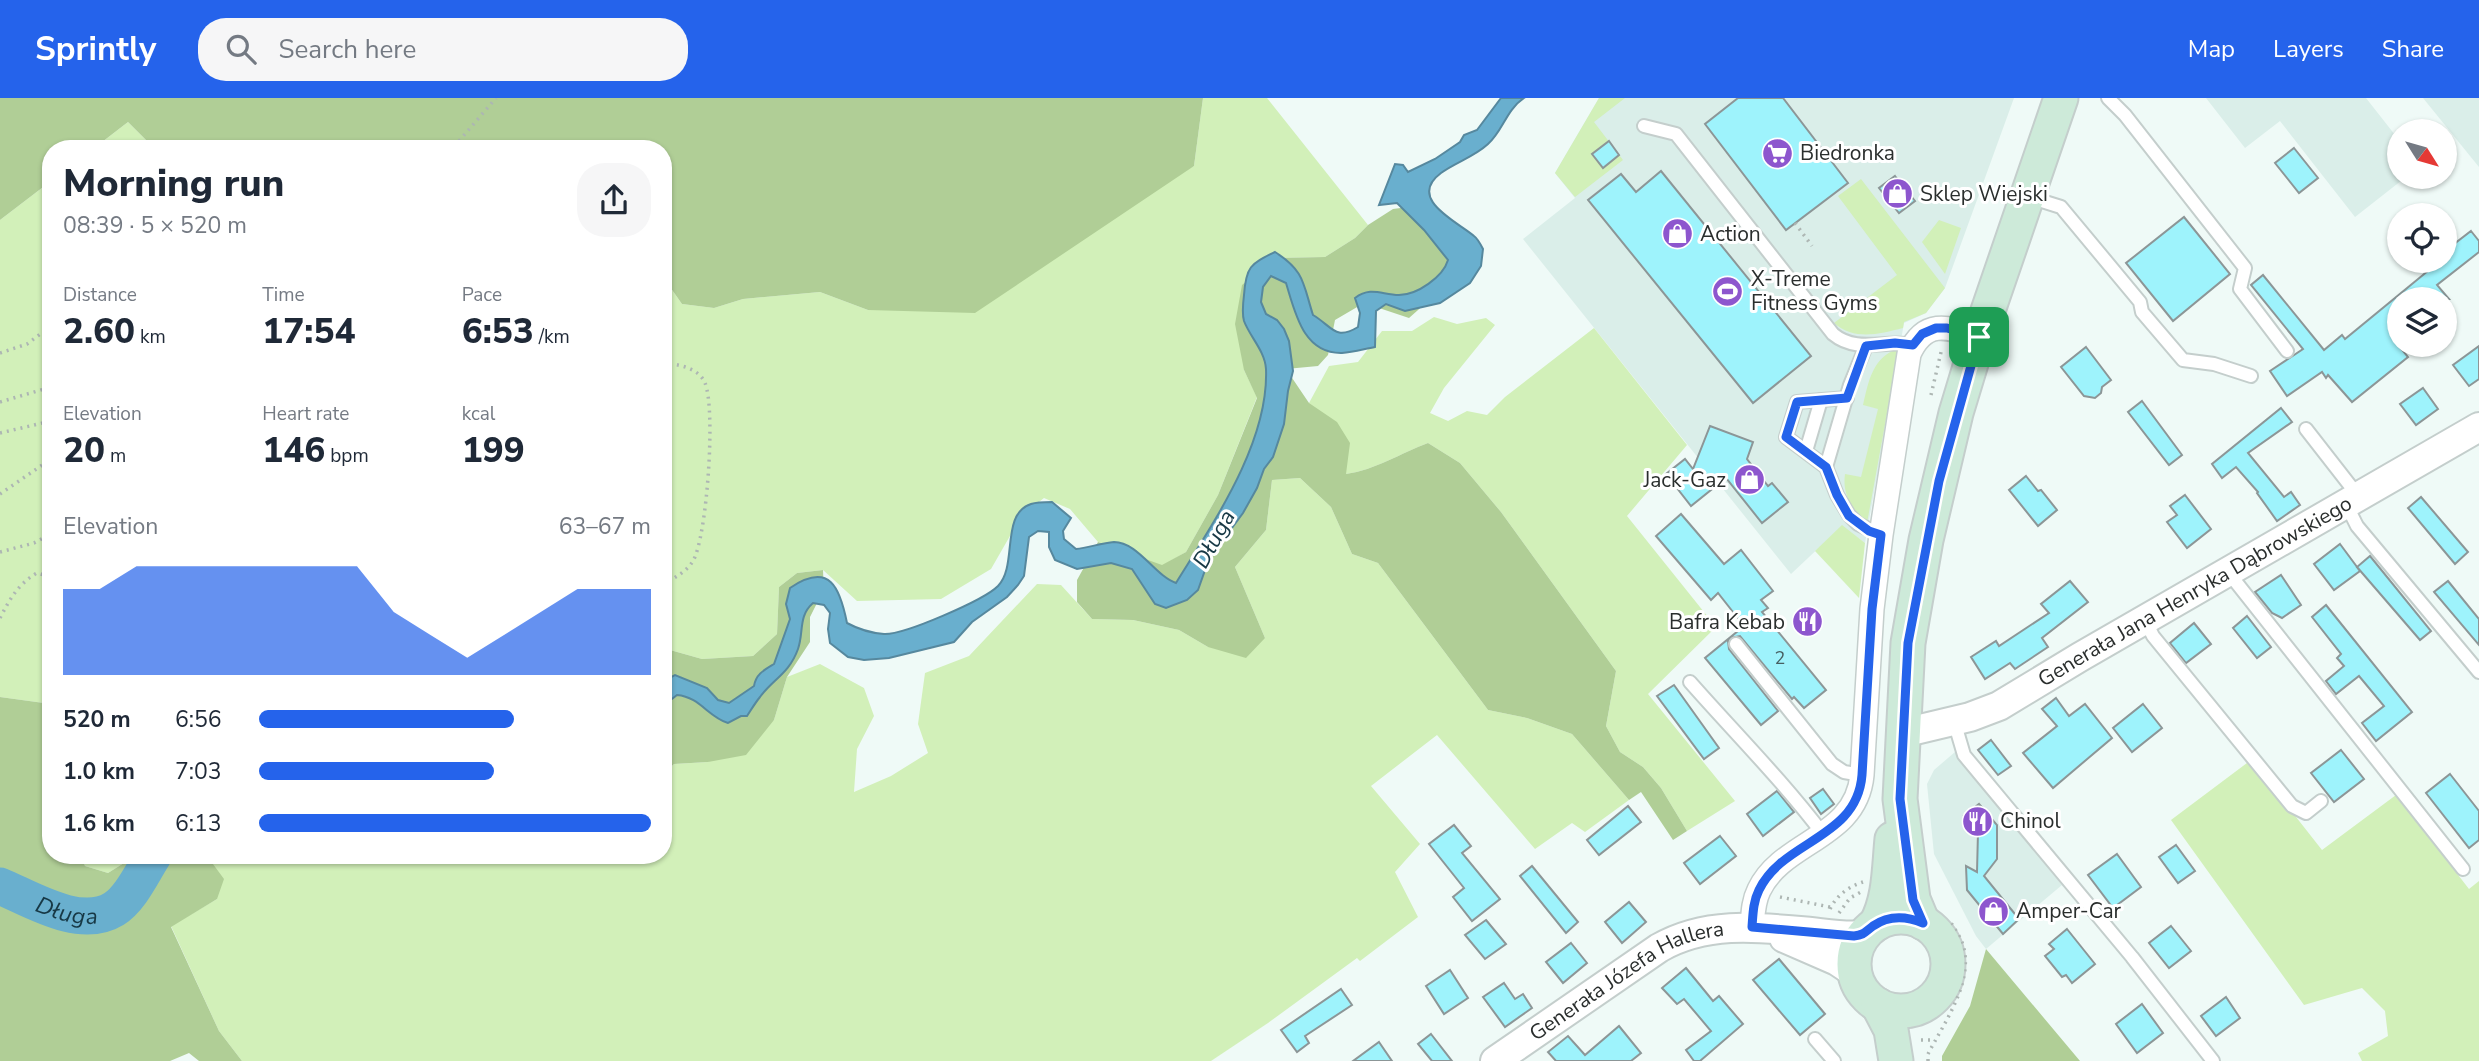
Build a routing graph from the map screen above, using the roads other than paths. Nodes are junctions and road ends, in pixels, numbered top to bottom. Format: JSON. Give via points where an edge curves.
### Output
{"nodes":[{"id":1,"x":2060,"y":98,"type":"edge"},
{"id":2,"x":2108,"y":98,"type":"edge"},
{"id":3,"x":1644,"y":126,"type":"dead end"},
{"id":4,"x":2027,"y":196,"type":"junction"},
{"id":5,"x":1979,"y":337,"type":"junction"},
{"id":6,"x":1913,"y":345,"type":"junction"},
{"id":7,"x":1866,"y":346,"type":"junction"},
{"id":8,"x":2287,"y":351,"type":"dead end"},
{"id":9,"x":2251,"y":376,"type":"dead end"},
{"id":10,"x":1847,"y":398,"type":"junction"},
{"id":11,"x":1821,"y":400,"type":"junction"},
{"id":12,"x":2479,"y":427,"type":"edge"},
{"id":13,"x":2306,"y":429,"type":"dead end"},
{"id":14,"x":1806,"y":451,"type":"junction"},
{"id":15,"x":1826,"y":467,"type":"junction"},
{"id":16,"x":2352,"y":501,"type":"junction"},
{"id":17,"x":1881,"y":535,"type":"junction"},
{"id":18,"x":2228,"y":572,"type":"junction"},
{"id":19,"x":2145,"y":620,"type":"junction"},
{"id":20,"x":1736,"y":644,"type":"dead end"},
{"id":21,"x":2479,"y":672,"type":"edge"},
{"id":22,"x":1690,"y":682,"type":"dead end"},
{"id":23,"x":1954,"y":721,"type":"junction"},
{"id":24,"x":1903,"y":733,"type":"junction"},
{"id":25,"x":1862,"y":775,"type":"junction"},
{"id":26,"x":1900,"y":799,"type":"junction"},
{"id":27,"x":2321,"y":801,"type":"dead end"},
{"id":28,"x":1823,"y":834,"type":"junction"},
{"id":29,"x":2463,"y":869,"type":"dead end"},
{"id":30,"x":1934,"y":917,"type":"junction"},
{"id":31,"x":1859,"y":926,"type":"junction"},
{"id":32,"x":1761,"y":929,"type":"junction"},
{"id":33,"x":1855,"y":974,"type":"junction"},
{"id":34,"x":1925,"y":1004,"type":"junction"},
{"id":35,"x":1878,"y":1005,"type":"junction"},
{"id":36,"x":1815,"y":1039,"type":"dead end"},
{"id":37,"x":1923,"y":1047,"type":"edge"},
{"id":38,"x":1494,"y":1061,"type":"edge"},
{"id":39,"x":1835,"y":1061,"type":"edge"},
{"id":40,"x":1896,"y":1061,"type":"edge"},
{"id":41,"x":2213,"y":1061,"type":"edge"}],
"edges":[{"from":1,"to":4,"type":"main road"},
{"from":2,"to":8,"type":"lane","via":[[2245,268],[2240,289]]},
{"from":3,"to":7,"type":"lane","via":[[1676,134],[1828,329],[1838,338]]},
{"from":4,"to":5,"type":"main road"},
{"from":4,"to":9,"type":"lane","via":[[2061,207],[2183,360]]},
{"from":5,"to":6,"type":"street","via":[[1936,328]]},
{"from":5,"to":24,"type":"main road","via":[[1926,540],[1908,643]]},
{"from":6,"to":7,"type":"lane"},
{"from":6,"to":17,"type":"street","via":[[1906,363]]},
{"from":7,"to":10,"type":"lane"},
{"from":10,"to":11,"type":"lane"},
{"from":10,"to":15,"type":"lane"},
{"from":11,"to":14,"type":"lane"},
{"from":11,"to":14,"type":"lane","via":[[1797,402],[1786,437]]},
{"from":12,"to":16,"type":"street","name":"Generała Jana Henryka Dąbrowskiego"},
{"from":13,"to":16,"type":"lane"},
{"from":14,"to":15,"type":"lane"},
{"from":15,"to":17,"type":"lane","via":[[1849,516]]},
{"from":16,"to":18,"type":"street","name":"Generała Jana Henryka Dąbrowskiego"},
{"from":16,"to":21,"type":"lane","via":[[2357,526]]},
{"from":17,"to":25,"type":"street"},
{"from":18,"to":19,"type":"street","name":"Generała Jana Henryka Dąbrowskiego"},
{"from":18,"to":29,"type":"lane"},
{"from":19,"to":23,"type":"street","name":"Generała Jana Henryka Dąbrowskiego","via":[[2000,706]]},
{"from":19,"to":27,"type":"lane","via":[[2153,636],[2292,806],[2306,813]]},
{"from":20,"to":25,"type":"lane","via":[[1832,764]]},
{"from":22,"to":28,"type":"lane"},
{"from":23,"to":24,"type":"street","name":"Generała Jana Henryka Dąbrowskiego"},
{"from":23,"to":41,"type":"lane","via":[[1964,755]]},
{"from":24,"to":26,"type":"main road"},
{"from":25,"to":28,"type":"street","via":[[1853,807]]},
{"from":26,"to":30,"type":"main road","via":[[1913,900]]},
{"from":26,"to":31,"type":"main road","via":[[1884,909]]},
{"from":28,"to":32,"type":"street","via":[[1768,875],[1754,904]]},
{"from":30,"to":31,"type":"main road","via":[[1899,917]]},
{"from":30,"to":34,"type":"main road","via":[[1947,963],[1942,987]]},
{"from":31,"to":32,"type":"street","name":"Generała Józefa Hallera","via":[[1844,936]]},
{"from":31,"to":33,"type":"main road"},
{"from":32,"to":33,"type":"street","name":"Generała Józefa Hallera","via":[[1838,961]]},
{"from":32,"to":38,"type":"street","name":"Generała Józefa Hallera","via":[[1704,923],[1659,948]]},
{"from":33,"to":35,"type":"main road","via":[[1860,989]]},
{"from":34,"to":35,"type":"main road","via":[[1902,1011]]},
{"from":34,"to":37,"type":"main road","via":[[1916,1028]]},
{"from":35,"to":40,"type":"main road","via":[[1891,1030]]},
{"from":36,"to":39,"type":"lane"}]}
